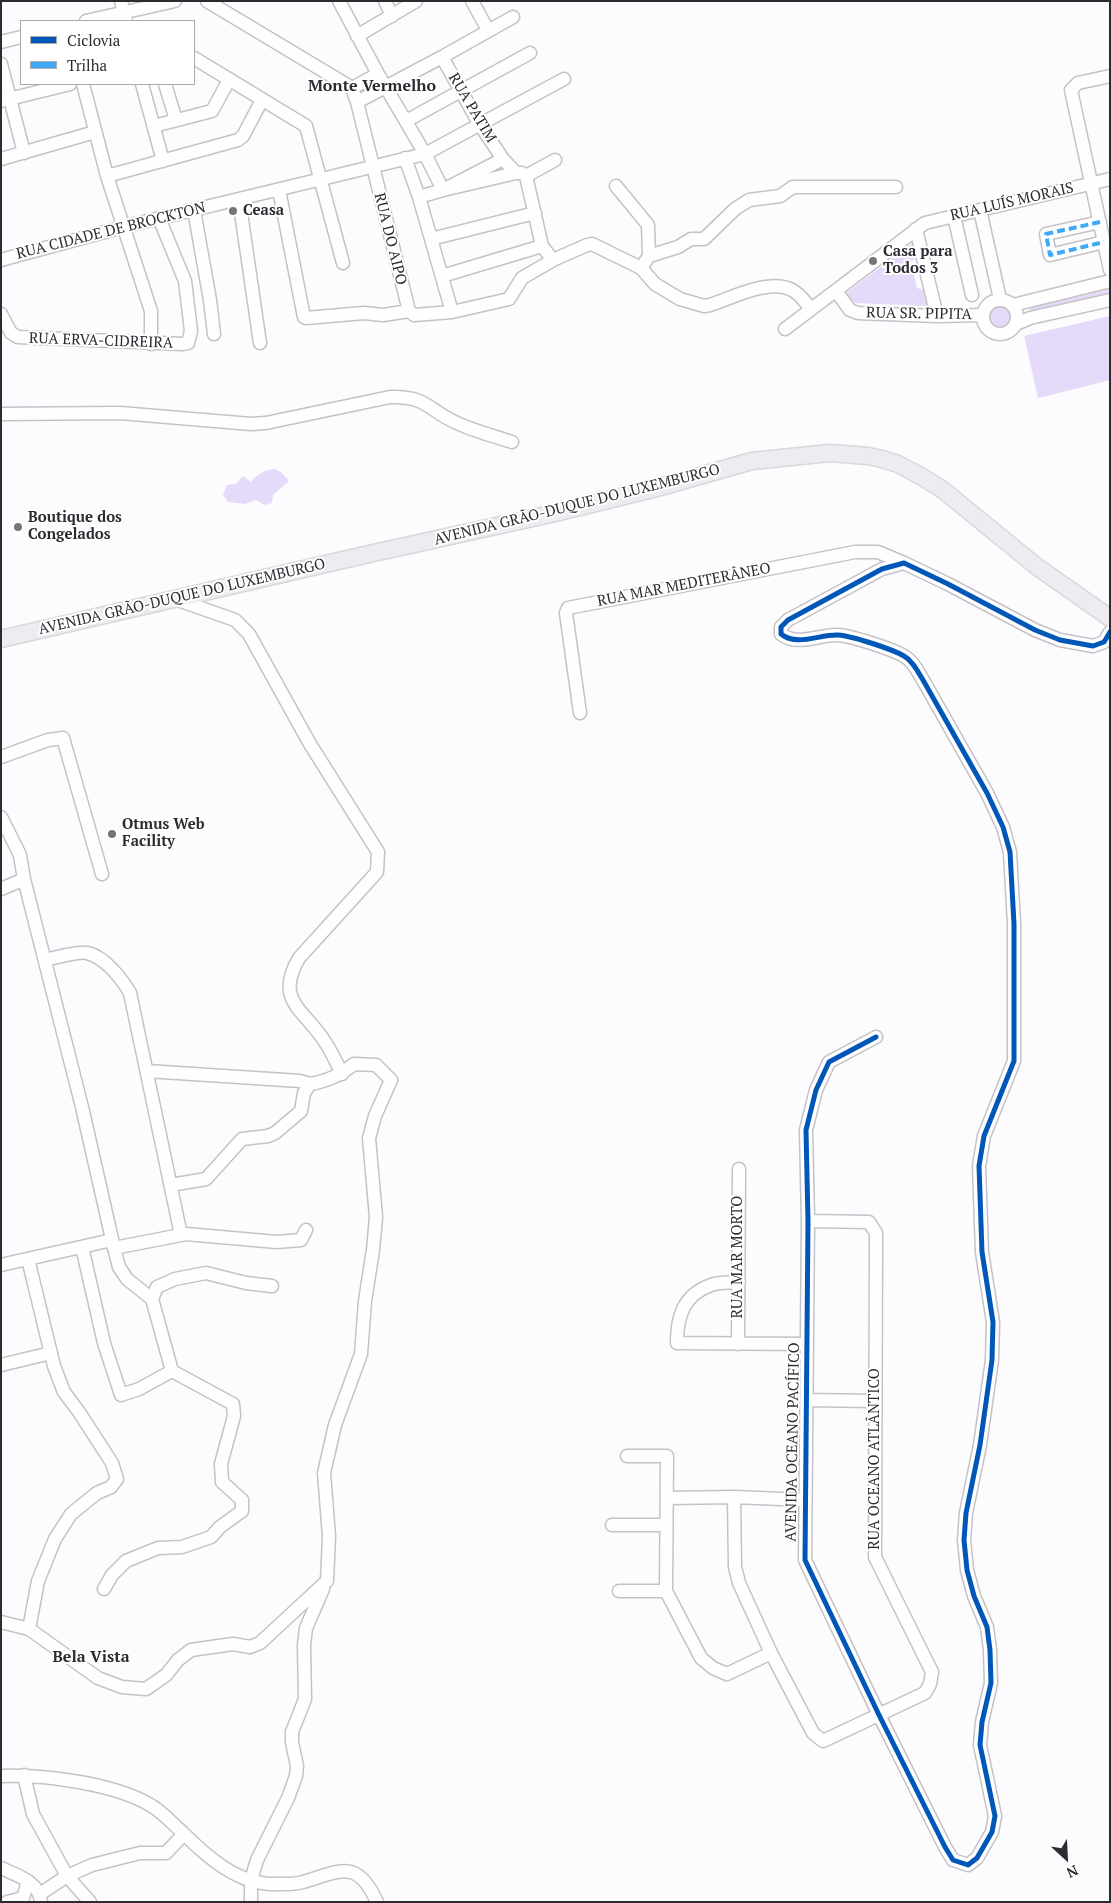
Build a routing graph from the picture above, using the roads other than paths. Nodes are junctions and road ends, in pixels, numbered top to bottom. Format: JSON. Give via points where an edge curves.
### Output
{"nodes":[{"id":1,"x":175,"y":1,"type":"edge"},
{"id":2,"x":207,"y":1,"type":"edge"},
{"id":3,"x":340,"y":1,"type":"edge"},
{"id":4,"x":385,"y":1,"type":"edge"},
{"id":5,"x":393,"y":1,"type":"edge"},
{"id":6,"x":416,"y":1,"type":"edge"},
{"id":7,"x":472,"y":1,"type":"edge"},
{"id":8,"x":123,"y":12,"type":"edge"},
{"id":9,"x":392,"y":16,"type":"junction"},
{"id":10,"x":513,"y":16,"type":"dead end"},
{"id":11,"x":90,"y":20,"type":"edge"},
{"id":12,"x":488,"y":30,"type":"junction"},
{"id":13,"x":357,"y":36,"type":"junction"},
{"id":14,"x":20,"y":37,"type":"edge"},
{"id":15,"x":1,"y":42,"type":"edge"},
{"id":16,"x":530,"y":53,"type":"dead end"},
{"id":17,"x":442,"y":57,"type":"junction"},
{"id":18,"x":195,"y":59,"type":"edge"},
{"id":19,"x":1,"y":64,"type":"edge"},
{"id":20,"x":378,"y":74,"type":"junction"},
{"id":21,"x":1110,"y":76,"type":"edge"},
{"id":22,"x":564,"y":79,"type":"dead end"},
{"id":23,"x":229,"y":80,"type":"junction"},
{"id":24,"x":66,"y":85,"type":"edge"},
{"id":25,"x":83,"y":85,"type":"edge"},
{"id":26,"x":142,"y":85,"type":"edge"},
{"id":27,"x":165,"y":85,"type":"edge"},
{"id":28,"x":352,"y":88,"type":"junction"},
{"id":29,"x":386,"y":88,"type":"junction"},
{"id":30,"x":461,"y":92,"type":"junction"},
{"id":31,"x":6,"y":100,"type":"edge"},
{"id":32,"x":262,"y":100,"type":"junction"},
{"id":33,"x":357,"y":102,"type":"junction"},
{"id":34,"x":176,"y":120,"type":"junction"},
{"id":35,"x":406,"y":122,"type":"junction"},
{"id":36,"x":480,"y":125,"type":"junction"},
{"id":37,"x":154,"y":126,"type":"junction"},
{"id":38,"x":96,"y":132,"type":"junction"},
{"id":39,"x":24,"y":153,"type":"junction"},
{"id":40,"x":425,"y":154,"type":"junction"},
{"id":41,"x":405,"y":158,"type":"junction"},
{"id":42,"x":1,"y":159,"type":"edge"},
{"id":43,"x":503,"y":159,"type":"junction"},
{"id":44,"x":163,"y":160,"type":"junction"},
{"id":45,"x":555,"y":160,"type":"dead end"},
{"id":46,"x":372,"y":166,"type":"junction"},
{"id":47,"x":521,"y":174,"type":"junction"},
{"id":48,"x":107,"y":176,"type":"junction"},
{"id":49,"x":321,"y":179,"type":"junction"},
{"id":50,"x":1110,"y":179,"type":"edge"},
{"id":51,"x":1090,"y":184,"type":"junction"},
{"id":52,"x":616,"y":186,"type":"dead end"},
{"id":53,"x":896,"y":187,"type":"dead end"},
{"id":54,"x":279,"y":190,"type":"junction"},
{"id":55,"x":443,"y":190,"type":"junction"},
{"id":56,"x":419,"y":198,"type":"junction"},
{"id":57,"x":239,"y":199,"type":"junction"},
{"id":58,"x":194,"y":210,"type":"junction"},
{"id":59,"x":980,"y":210,"type":"junction"},
{"id":60,"x":535,"y":213,"type":"junction"},
{"id":61,"x":954,"y":216,"type":"junction"},
{"id":62,"x":159,"y":218,"type":"junction"},
{"id":63,"x":1100,"y":222,"type":"junction"},
{"id":64,"x":123,"y":228,"type":"junction"},
{"id":65,"x":916,"y":229,"type":"junction"},
{"id":66,"x":431,"y":239,"type":"junction"},
{"id":67,"x":1104,"y":242,"type":"junction"},
{"id":68,"x":542,"y":246,"type":"junction"},
{"id":69,"x":650,"y":256,"type":"junction"},
{"id":70,"x":1,"y":260,"type":"edge"},
{"id":71,"x":553,"y":260,"type":"junction"},
{"id":72,"x":343,"y":263,"type":"dead end"},
{"id":73,"x":641,"y":268,"type":"junction"},
{"id":74,"x":1110,"y":270,"type":"edge"},
{"id":75,"x":442,"y":276,"type":"junction"},
{"id":76,"x":1110,"y":281,"type":"edge"},
{"id":77,"x":836,"y":291,"type":"junction"},
{"id":78,"x":972,"y":295,"type":"dead end"},
{"id":79,"x":1000,"y":300,"type":"junction"},
{"id":80,"x":1110,"y":300,"type":"edge"},
{"id":81,"x":1013,"y":305,"type":"junction"},
{"id":82,"x":811,"y":309,"type":"junction"},
{"id":83,"x":409,"y":311,"type":"junction"},
{"id":84,"x":452,"y":312,"type":"junction"},
{"id":85,"x":1,"y":314,"type":"edge"},
{"id":86,"x":983,"y":315,"type":"junction"},
{"id":87,"x":937,"y":316,"type":"junction"},
{"id":88,"x":1016,"y":324,"type":"junction"},
{"id":89,"x":785,"y":329,"type":"dead end"},
{"id":90,"x":214,"y":334,"type":"dead end"},
{"id":91,"x":260,"y":343,"type":"dead end"},
{"id":92,"x":151,"y":344,"type":"junction"},
{"id":93,"x":1,"y":414,"type":"edge"},
{"id":94,"x":512,"y":442,"type":"dead end"},
{"id":95,"x":904,"y":563,"type":"junction"},
{"id":96,"x":175,"y":599,"type":"junction"},
{"id":97,"x":1110,"y":618,"type":"edge"},
{"id":98,"x":1110,"y":632,"type":"edge"},
{"id":99,"x":1,"y":639,"type":"edge"},
{"id":100,"x":580,"y":713,"type":"dead end"},
{"id":101,"x":1,"y":757,"type":"edge"},
{"id":102,"x":1,"y":817,"type":"edge"},
{"id":103,"x":102,"y":874,"type":"dead end"},
{"id":104,"x":24,"y":879,"type":"junction"},
{"id":105,"x":1,"y":889,"type":"edge"},
{"id":106,"x":44,"y":960,"type":"junction"},
{"id":107,"x":876,"y":1037,"type":"dead end"},
{"id":108,"x":147,"y":1071,"type":"junction"},
{"id":109,"x":342,"y":1074,"type":"junction"},
{"id":110,"x":310,"y":1084,"type":"junction"},
{"id":111,"x":739,"y":1169,"type":"dead end"},
{"id":112,"x":171,"y":1185,"type":"junction"},
{"id":113,"x":808,"y":1221,"type":"junction"},
{"id":114,"x":306,"y":1230,"type":"dead end"},
{"id":115,"x":181,"y":1235,"type":"junction"},
{"id":116,"x":113,"y":1244,"type":"junction"},
{"id":117,"x":82,"y":1247,"type":"junction"},
{"id":118,"x":28,"y":1259,"type":"junction"},
{"id":119,"x":1,"y":1265,"type":"edge"},
{"id":120,"x":739,"y":1282,"type":"junction"},
{"id":121,"x":272,"y":1286,"type":"dead end"},
{"id":122,"x":152,"y":1299,"type":"junction"},
{"id":123,"x":738,"y":1344,"type":"junction"},
{"id":124,"x":807,"y":1344,"type":"junction"},
{"id":125,"x":51,"y":1353,"type":"junction"},
{"id":126,"x":1,"y":1365,"type":"edge"},
{"id":127,"x":172,"y":1372,"type":"junction"},
{"id":128,"x":806,"y":1400,"type":"junction"},
{"id":129,"x":875,"y":1401,"type":"junction"},
{"id":130,"x":627,"y":1456,"type":"dead end"},
{"id":131,"x":734,"y":1497,"type":"junction"},
{"id":132,"x":667,"y":1498,"type":"junction"},
{"id":133,"x":805,"y":1500,"type":"junction"},
{"id":134,"x":612,"y":1525,"type":"dead end"},
{"id":135,"x":666,"y":1525,"type":"junction"},
{"id":136,"x":327,"y":1581,"type":"junction"},
{"id":137,"x":104,"y":1589,"type":"dead end"},
{"id":138,"x":619,"y":1590,"type":"dead end"},
{"id":139,"x":666,"y":1591,"type":"junction"},
{"id":140,"x":1,"y":1622,"type":"edge"},
{"id":141,"x":29,"y":1629,"type":"junction"},
{"id":142,"x":771,"y":1653,"type":"junction"},
{"id":143,"x":879,"y":1715,"type":"junction"},
{"id":144,"x":24,"y":1775,"type":"junction"},
{"id":145,"x":1,"y":1776,"type":"edge"},
{"id":146,"x":184,"y":1834,"type":"junction"},
{"id":147,"x":1,"y":1868,"type":"edge"},
{"id":148,"x":67,"y":1876,"type":"junction"},
{"id":149,"x":251,"y":1880,"type":"junction"},
{"id":150,"x":28,"y":1881,"type":"junction"},
{"id":151,"x":40,"y":1898,"type":"edge"},
{"id":152,"x":4,"y":1901,"type":"edge"},
{"id":153,"x":90,"y":1902,"type":"edge"},
{"id":154,"x":251,"y":1902,"type":"edge"},
{"id":155,"x":377,"y":1902,"type":"edge"}],
"edges":[{"from":1,"to":8,"type":"street"},
{"from":2,"to":28,"type":"street"},
{"from":3,"to":13,"type":"street"},
{"from":4,"to":9,"type":"street"},
{"from":5,"to":9,"type":"street"},
{"from":6,"to":9,"type":"street"},
{"from":7,"to":12,"type":"street"},
{"from":8,"to":11,"type":"street"},
{"from":9,"to":13,"type":"street"},
{"from":10,"to":12,"type":"street"},
{"from":12,"to":17,"type":"street"},
{"from":13,"to":20,"type":"street"},
{"from":14,"to":15,"type":"street"},
{"from":16,"to":30,"type":"street"},
{"from":17,"to":29,"type":"street"},
{"from":17,"to":30,"type":"street","name":"RUA PATIM"},
{"from":18,"to":23,"type":"street"},
{"from":19,"to":31,"type":"street"},
{"from":20,"to":28,"type":"street"},
{"from":20,"to":29,"type":"street"},
{"from":21,"to":51,"type":"street","via":[[1078,83],[1071,90]]},
{"from":22,"to":36,"type":"street","name":"RUA CIDADE DE BROCKTON"},
{"from":23,"to":32,"type":"street"},
{"from":23,"to":34,"type":"street","via":[[212,111]]},
{"from":24,"to":31,"type":"street"},
{"from":25,"to":38,"type":"street"},
{"from":26,"to":37,"type":"street"},
{"from":27,"to":34,"type":"street"},
{"from":28,"to":33,"type":"street","name":"RUA DO AIPO"},
{"from":29,"to":33,"type":"street"},
{"from":29,"to":35,"type":"street"},
{"from":30,"to":35,"type":"street"},
{"from":30,"to":36,"type":"street","name":"RUA PATIM"},
{"from":31,"to":39,"type":"street"},
{"from":32,"to":44,"type":"street","via":[[238,140]]},
{"from":32,"to":49,"type":"street","via":[[306,126]]},
{"from":33,"to":46,"type":"street","name":"RUA DO AIPO"},
{"from":34,"to":37,"type":"street"},
{"from":35,"to":40,"type":"street"},
{"from":36,"to":40,"type":"street","name":"RUA CIDADE DE BROCKTON"},
{"from":36,"to":43,"type":"street","name":"RUA PATIM"},
{"from":37,"to":44,"type":"street"},
{"from":38,"to":39,"type":"street"},
{"from":38,"to":48,"type":"street"},
{"from":39,"to":42,"type":"street"},
{"from":40,"to":41,"type":"street","name":"RUA CIDADE DE BROCKTON"},
{"from":40,"to":55,"type":"street"},
{"from":41,"to":46,"type":"street","name":"RUA CIDADE DE BROCKTON"},
{"from":41,"to":56,"type":"street"},
{"from":43,"to":47,"type":"street","name":"RUA PATIM"},
{"from":43,"to":55,"type":"street"},
{"from":44,"to":48,"type":"street"},
{"from":45,"to":47,"type":"street"},
{"from":46,"to":49,"type":"street","name":"RUA CIDADE DE BROCKTON"},
{"from":46,"to":83,"type":"street","name":"RUA DO AIPO"},
{"from":47,"to":55,"type":"street"},
{"from":47,"to":60,"type":"street"},
{"from":48,"to":64,"type":"street"},
{"from":49,"to":54,"type":"street","name":"RUA CIDADE DE BROCKTON"},
{"from":49,"to":72,"type":"street"},
{"from":50,"to":51,"type":"street","name":"RUA LUÍS MORAIS"},
{"from":51,"to":59,"type":"street","name":"RUA LUÍS MORAIS"},
{"from":51,"to":63,"type":"street"},
{"from":52,"to":69,"type":"street","via":[[648,225]]},
{"from":53,"to":69,"type":"street","via":[[794,187],[780,196],[749,200],[704,239],[691,239]]},
{"from":54,"to":57,"type":"street","name":"RUA CIDADE DE BROCKTON"},
{"from":54,"to":83,"type":"street","via":[[304,317],[383,315]]},
{"from":55,"to":56,"type":"street"},
{"from":56,"to":66,"type":"street"},
{"from":57,"to":58,"type":"street","name":"RUA CIDADE DE BROCKTON"},
{"from":57,"to":91,"type":"street"},
{"from":58,"to":62,"type":"street","name":"RUA CIDADE DE BROCKTON"},
{"from":58,"to":90,"type":"street"},
{"from":59,"to":61,"type":"street","name":"RUA LUÍS MORAIS"},
{"from":59,"to":79,"type":"street"},
{"from":60,"to":66,"type":"street"},
{"from":60,"to":68,"type":"street"},
{"from":61,"to":65,"type":"street","name":"RUA LUÍS MORAIS","via":[[925,223]]},
{"from":61,"to":78,"type":"street"},
{"from":62,"to":64,"type":"street","name":"RUA CIDADE DE BROCKTON"},
{"from":62,"to":92,"type":"street","name":"RUA ERVA-CIDREIRA","via":[[185,281],[191,331],[188,343]]},
{"from":63,"to":67,"type":"street"},
{"from":63,"to":67,"type":"street","via":[[1046,234],[1050,254]]},
{"from":64,"to":70,"type":"street","name":"RUA CIDADE DE BROCKTON"},
{"from":64,"to":92,"type":"street","via":[[151,311]]},
{"from":65,"to":77,"type":"street","name":"RUA LUÍS MORAIS"},
{"from":65,"to":87,"type":"street"},
{"from":66,"to":75,"type":"street"},
{"from":67,"to":74,"type":"street"},
{"from":68,"to":71,"type":"street"},
{"from":68,"to":75,"type":"street"},
{"from":69,"to":73,"type":"street"},
{"from":71,"to":73,"type":"street","via":[[592,244]]},
{"from":71,"to":84,"type":"street","via":[[522,278],[509,299]]},
{"from":73,"to":82,"type":"street","via":[[655,284],[680,299],[704,306],[760,288],[782,287],[798,294]]},
{"from":75,"to":84,"type":"street"},
{"from":76,"to":81,"type":"street"},
{"from":77,"to":82,"type":"street","name":"RUA LUÍS MORAIS"},
{"from":77,"to":87,"type":"street","name":"RUA SR. PIPITA","via":[[854,312]]},
{"from":79,"to":81,"type":"street"},
{"from":79,"to":86,"type":"street","via":[[990,302]]},
{"from":80,"to":88,"type":"street"},
{"from":81,"to":88,"type":"street","via":[[1017,314]]},
{"from":82,"to":89,"type":"street","name":"RUA LUÍS MORAIS"},
{"from":83,"to":84,"type":"street","via":[[414,315]]},
{"from":85,"to":92,"type":"street","name":"RUA ERVA-CIDREIRA","via":[[14,336]]},
{"from":86,"to":87,"type":"street","name":"RUA SR. PIPITA"},
{"from":86,"to":88,"type":"street","via":[[987,328],[997,334],[1008,332]]},
{"from":93,"to":94,"type":"street","via":[[120,413],[251,424],[404,396],[427,404],[458,424]]},
{"from":95,"to":98,"type":"street","via":[[1060,640],[1093,646],[1104,642]]},
{"from":95,"to":100,"type":"street","name":"RUA MAR MEDITERÂNEO","via":[[878,552],[856,552],[568,608],[566,613]]},
{"from":95,"to":143,"type":"street","name":"AVENIDA OCEANO PACÍFICO","via":[[882,568],[788,620],[781,627],[781,634],[793,640],[837,635],[905,657],[923,680],[987,793],[1003,827],[1010,852],[1014,924],[1014,1061],[984,1136],[979,1166],[982,1252],[993,1322],[993,1343],[964,1540],[974,1596],[987,1628],[990,1650],[991,1684],[980,1746],[996,1816],[992,1832],[977,1858],[968,1865],[953,1860]]},
{"from":96,"to":97,"type":"main road","name":"AVENIDA GRÃO-DUQUE DO LUXEMBURGO","via":[[551,514],[752,461],[830,453],[882,459],[924,478],[1036,566]]},
{"from":96,"to":99,"type":"main road","name":"AVENIDA GRÃO-DUQUE DO LUXEMBURGO"},
{"from":96,"to":109,"type":"street","via":[[235,620],[249,634],[310,744],[378,852],[376,872],[299,958],[288,985],[292,1001],[325,1042]]},
{"from":101,"to":103,"type":"street","via":[[62,738]]},
{"from":102,"to":104,"type":"street","via":[[20,855]]},
{"from":104,"to":105,"type":"street"},
{"from":104,"to":106,"type":"street"},
{"from":106,"to":108,"type":"street","via":[[87,953],[105,962],[122,980],[130,993]]},
{"from":106,"to":116,"type":"street"},
{"from":107,"to":113,"type":"street","name":"AVENIDA OCEANO PACÍFICO","via":[[829,1062],[816,1090],[806,1130]]},
{"from":108,"to":110,"type":"street"},
{"from":108,"to":112,"type":"street"},
{"from":109,"to":110,"type":"street"},
{"from":109,"to":136,"type":"street","via":[[354,1064],[376,1064],[391,1080],[374,1116],[370,1138],[376,1216],[361,1354],[336,1425],[324,1473],[329,1536]]},
{"from":110,"to":112,"type":"street","via":[[304,1093],[301,1111],[275,1133],[242,1139],[206,1179]]},
{"from":111,"to":120,"type":"street","name":"RUA MAR MORTO"},
{"from":112,"to":115,"type":"street"},
{"from":113,"to":124,"type":"street","name":"AVENIDA OCEANO PACÍFICO"},
{"from":113,"to":129,"type":"street","name":"RUA OCEANO ATLÂNTICO","via":[[869,1222],[876,1233]]},
{"from":114,"to":115,"type":"street","via":[[301,1240],[277,1242]]},
{"from":115,"to":116,"type":"street"},
{"from":116,"to":117,"type":"street"},
{"from":116,"to":122,"type":"street","via":[[127,1279]]},
{"from":117,"to":118,"type":"street"},
{"from":117,"to":127,"type":"street","via":[[104,1343],[121,1395]]},
{"from":118,"to":119,"type":"street"},
{"from":118,"to":125,"type":"street"},
{"from":120,"to":123,"type":"street","name":"RUA MAR MORTO"},
{"from":120,"to":123,"type":"street","via":[[711,1285],[687,1301],[677,1323],[677,1343]]},
{"from":121,"to":122,"type":"street","via":[[206,1273],[175,1279],[157,1287]]},
{"from":122,"to":127,"type":"street"},
{"from":123,"to":124,"type":"street"},
{"from":124,"to":128,"type":"street","name":"AVENIDA OCEANO PACÍFICO"},
{"from":125,"to":126,"type":"street"},
{"from":125,"to":141,"type":"street","via":[[64,1392],[112,1463],[117,1479],[111,1487],[97,1493],[71,1514],[55,1539],[38,1581]]},
{"from":127,"to":137,"type":"street","via":[[233,1404],[234,1416],[221,1464],[222,1482],[242,1500],[242,1511],[211,1537],[182,1547],[158,1548],[126,1561]]},
{"from":128,"to":129,"type":"street"},
{"from":128,"to":133,"type":"street","name":"AVENIDA OCEANO PACÍFICO"},
{"from":129,"to":143,"type":"street","name":"RUA OCEANO ATLÂNTICO","via":[[875,1557],[932,1672],[925,1693]]},
{"from":130,"to":132,"type":"street","via":[[667,1456]]},
{"from":131,"to":132,"type":"street"},
{"from":131,"to":133,"type":"street"},
{"from":131,"to":142,"type":"street","via":[[735,1567]]},
{"from":132,"to":135,"type":"street"},
{"from":133,"to":143,"type":"street","name":"AVENIDA OCEANO PACÍFICO","via":[[805,1560]]},
{"from":134,"to":135,"type":"street"},
{"from":135,"to":139,"type":"street"},
{"from":136,"to":141,"type":"street","via":[[260,1643],[250,1647],[233,1644],[191,1650],[166,1676],[146,1689],[122,1687],[98,1678]]},
{"from":136,"to":149,"type":"street","via":[[306,1628],[305,1699],[292,1732],[296,1776]]},
{"from":138,"to":139,"type":"street"},
{"from":139,"to":142,"type":"street","via":[[701,1658],[713,1668],[727,1674]]},
{"from":140,"to":141,"type":"street"},
{"from":142,"to":143,"type":"street","name":"RUA OCEANO ATLÂNTICO","via":[[812,1733],[823,1741]]},
{"from":144,"to":145,"type":"street"},
{"from":144,"to":146,"type":"street","via":[[87,1784],[127,1794],[155,1808]]},
{"from":144,"to":148,"type":"street","via":[[33,1814]]},
{"from":146,"to":148,"type":"street","via":[[166,1853],[140,1853],[118,1858]]},
{"from":146,"to":149,"type":"street","via":[[216,1861],[241,1878]]},
{"from":147,"to":150,"type":"street"},
{"from":148,"to":151,"type":"street"},
{"from":148,"to":153,"type":"street"},
{"from":149,"to":154,"type":"street"},
{"from":149,"to":155,"type":"street","via":[[266,1884],[302,1883],[342,1871],[355,1873],[364,1878]]},
{"from":150,"to":151,"type":"street"},
{"from":150,"to":152,"type":"street","via":[[23,1898]]}]}
